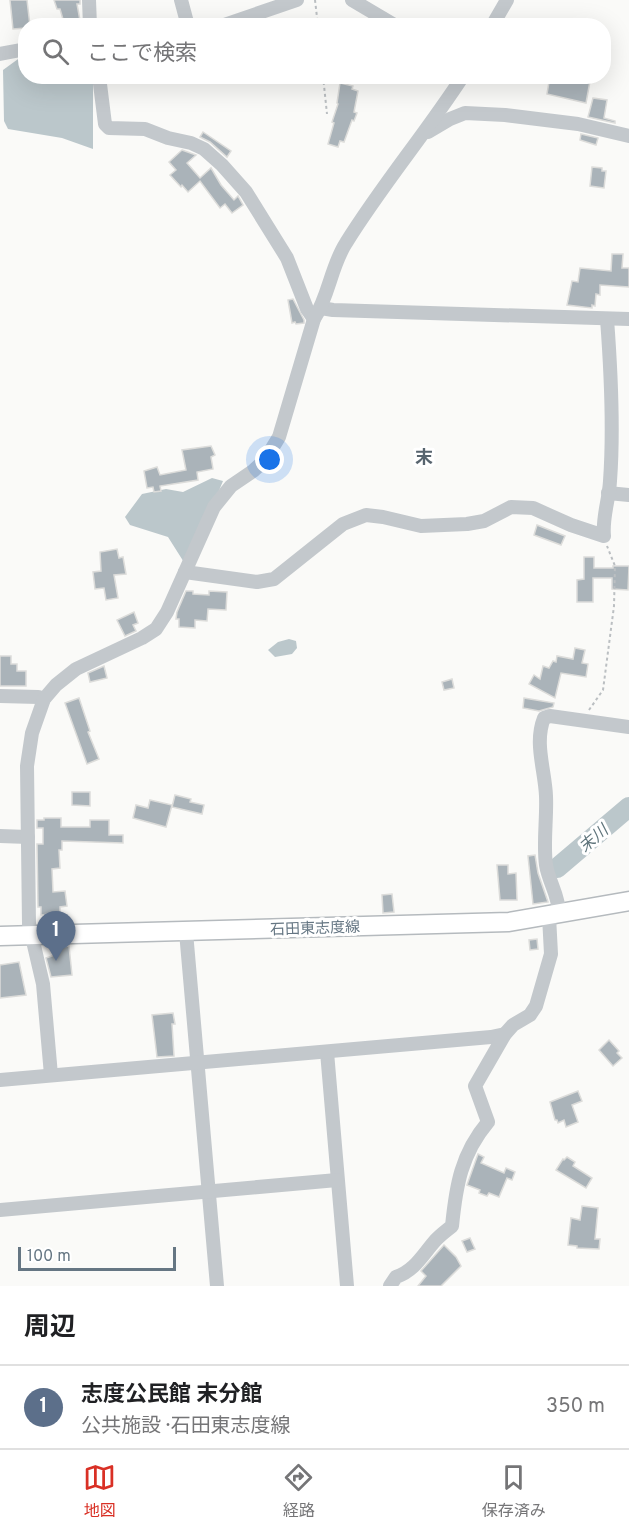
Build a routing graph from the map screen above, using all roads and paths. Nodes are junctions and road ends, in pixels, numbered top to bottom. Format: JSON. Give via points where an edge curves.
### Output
{"nodes":[{"id":1,"x":89,"y":0,"type":"edge"},
{"id":2,"x":181,"y":0,"type":"edge"},
{"id":3,"x":297,"y":0,"type":"edge"},
{"id":4,"x":315,"y":0,"type":"edge"},
{"id":5,"x":352,"y":0,"type":"edge"},
{"id":6,"x":507,"y":0,"type":"edge"},
{"id":7,"x":90,"y":18,"type":"edge"},
{"id":8,"x":186,"y":18,"type":"edge"},
{"id":9,"x":244,"y":18,"type":"edge"},
{"id":10,"x":317,"y":18,"type":"edge"},
{"id":11,"x":382,"y":18,"type":"edge"},
{"id":12,"x":497,"y":18,"type":"edge"},
{"id":13,"x":18,"y":51,"type":"edge"},
{"id":14,"x":0,"y":54,"type":"edge"},
{"id":15,"x":102,"y":84,"type":"edge"},
{"id":16,"x":324,"y":84,"type":"edge"},
{"id":17,"x":458,"y":84,"type":"edge"},
{"id":18,"x":327,"y":114,"type":"dead end"},
{"id":19,"x":421,"y":136,"type":"junction"},
{"id":20,"x":629,"y":136,"type":"edge"},
{"id":21,"x":317,"y":314,"type":"junction"},
{"id":22,"x":607,"y":319,"type":"junction"},
{"id":23,"x":629,"y":319,"type":"edge"},
{"id":24,"x":608,"y":493,"type":"junction"},
{"id":25,"x":629,"y":495,"type":"edge"},
{"id":26,"x":604,"y":536,"type":"junction"},
{"id":27,"x":185,"y":572,"type":"junction"},
{"id":28,"x":0,"y":696,"type":"edge"},
{"id":29,"x":44,"y":699,"type":"junction"},
{"id":30,"x":582,"y":720,"type":"junction"},
{"id":31,"x":629,"y":727,"type":"edge"},
{"id":32,"x":0,"y":836,"type":"edge"},
{"id":33,"x":28,"y":837,"type":"junction"},
{"id":34,"x":629,"y":901,"type":"edge"},
{"id":35,"x":554,"y":915,"type":"junction"},
{"id":36,"x":186,"y":932,"type":"junction"},
{"id":37,"x":0,"y":936,"type":"edge"},
{"id":38,"x":31,"y":936,"type":"junction"},
{"id":39,"x":505,"y":1034,"type":"junction"},
{"id":40,"x":327,"y":1052,"type":"junction"},
{"id":41,"x":196,"y":1062,"type":"junction"},
{"id":42,"x":51,"y":1075,"type":"junction"},
{"id":43,"x":0,"y":1080,"type":"edge"},
{"id":44,"x":337,"y":1180,"type":"junction"},
{"id":45,"x":208,"y":1191,"type":"junction"},
{"id":46,"x":0,"y":1210,"type":"edge"},
{"id":47,"x":217,"y":1286,"type":"edge"},
{"id":48,"x":347,"y":1286,"type":"edge"},
{"id":49,"x":390,"y":1286,"type":"edge"}],
"edges":[{"from":1,"to":7,"type":"street"},
{"from":2,"to":8,"type":"street"},
{"from":3,"to":9,"type":"street"},
{"from":4,"to":10,"type":"path"},
{"from":5,"to":11,"type":"street"},
{"from":6,"to":12,"type":"street"},
{"from":13,"to":14,"type":"street"},
{"from":15,"to":21,"type":"street","via":[[105,124],[109,128],[145,129],[191,143],[204,149],[228,171],[246,192],[287,258],[308,309]]},
{"from":16,"to":18,"type":"path"},
{"from":17,"to":19,"type":"street"},
{"from":19,"to":20,"type":"street","via":[[465,113],[578,124]]},
{"from":19,"to":21,"type":"street","via":[[344,245]]},
{"from":21,"to":22,"type":"street","via":[[345,311]]},
{"from":21,"to":27,"type":"street","via":[[279,437],[265,460],[219,499]]},
{"from":22,"to":23,"type":"street"},
{"from":22,"to":24,"type":"street","via":[[611,377]]},
{"from":24,"to":25,"type":"street"},
{"from":24,"to":26,"type":"street"},
{"from":26,"to":27,"type":"street","via":[[533,507],[511,507],[467,524],[422,525],[366,515],[343,524],[274,579],[257,582]]},
{"from":26,"to":30,"type":"path","via":[[615,566],[611,627],[603,690]]},
{"from":27,"to":29,"type":"street","via":[[156,629],[76,669]]},
{"from":28,"to":29,"type":"street"},
{"from":29,"to":33,"type":"street","via":[[32,733],[27,766]]},
{"from":30,"to":31,"type":"street"},
{"from":30,"to":35,"type":"street","via":[[550,716],[541,724],[546,864],[559,901]]},
{"from":32,"to":33,"type":"street"},
{"from":33,"to":38,"type":"street"},
{"from":34,"to":35,"type":"main road","name":"石田東志度線"},
{"from":35,"to":36,"type":"main road","name":"石田東志度線","via":[[499,923]]},
{"from":35,"to":39,"type":"street","via":[[551,954],[536,1006]]},
{"from":36,"to":38,"type":"main road","name":"石田東志度線"},
{"from":36,"to":41,"type":"street"},
{"from":37,"to":38,"type":"main road","name":"石田東志度線"},
{"from":38,"to":42,"type":"street","via":[[43,984]]},
{"from":39,"to":40,"type":"street"},
{"from":39,"to":49,"type":"street","via":[[475,1086],[488,1122],[477,1134],[461,1171],[452,1226]]},
{"from":40,"to":41,"type":"street"},
{"from":40,"to":44,"type":"street"},
{"from":41,"to":42,"type":"street"},
{"from":41,"to":45,"type":"street"},
{"from":42,"to":43,"type":"street"},
{"from":44,"to":45,"type":"street"},
{"from":44,"to":48,"type":"street"},
{"from":45,"to":46,"type":"street"},
{"from":45,"to":47,"type":"street"}]}
